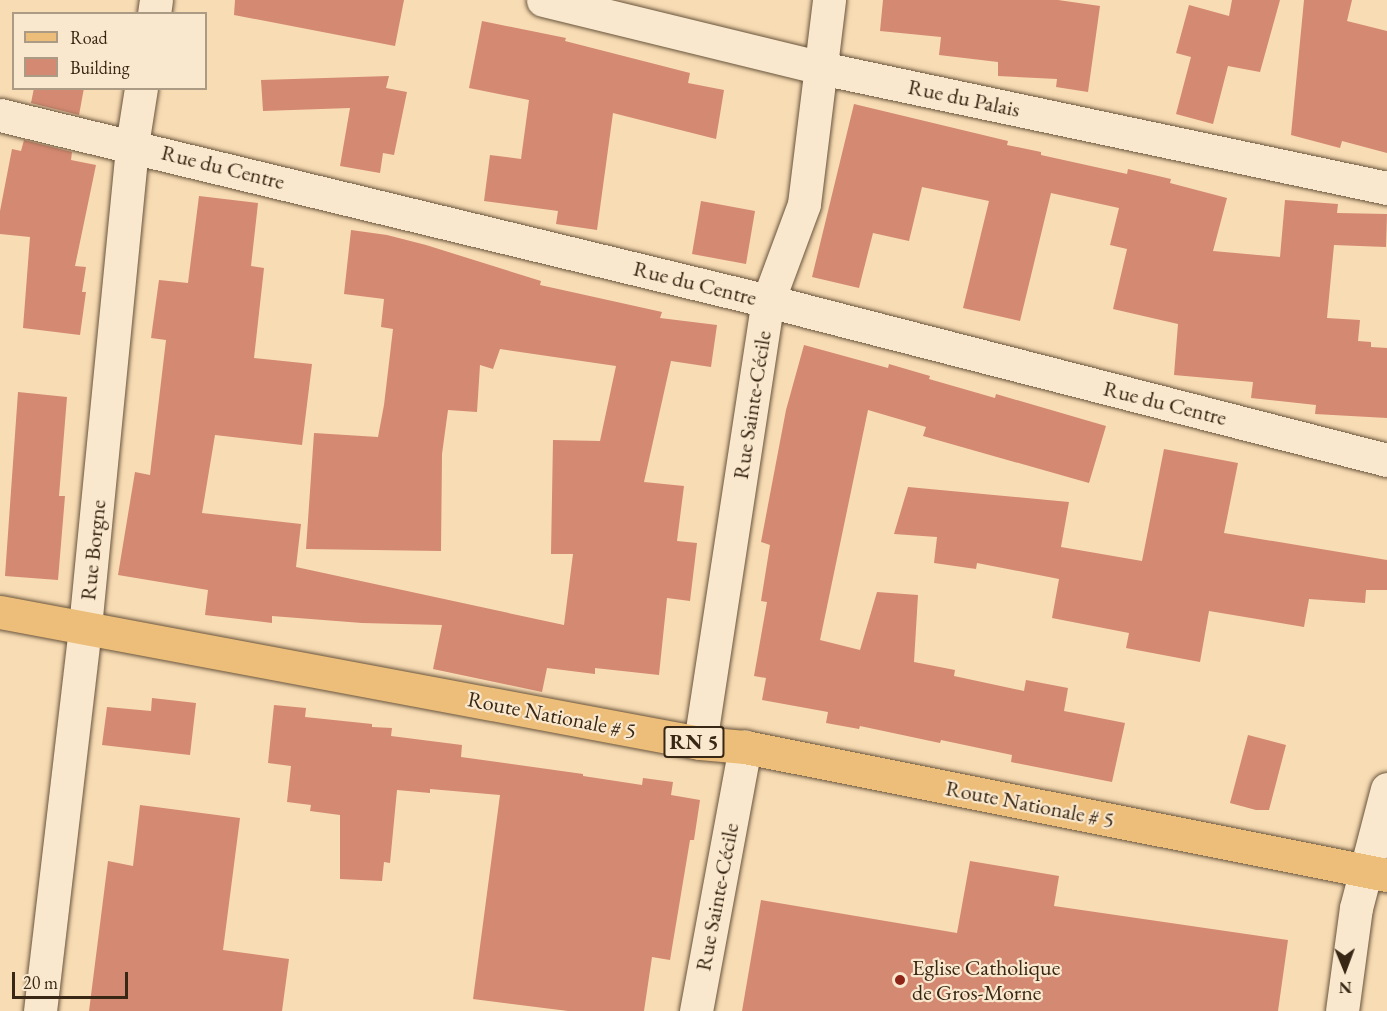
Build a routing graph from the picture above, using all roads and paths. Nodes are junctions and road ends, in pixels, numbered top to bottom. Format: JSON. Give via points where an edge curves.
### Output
{"nodes":[{"id":1,"x":543,"y":0,"type":"edge"},
{"id":2,"x":829,"y":0,"type":"edge"},
{"id":3,"x":821,"y":68,"type":"junction"},
{"id":4,"x":141,"y":90,"type":"edge"},
{"id":5,"x":0,"y":115,"type":"edge"},
{"id":6,"x":132,"y":145,"type":"junction"},
{"id":7,"x":1387,"y":188,"type":"edge"},
{"id":8,"x":768,"y":301,"type":"junction"},
{"id":9,"x":1387,"y":460,"type":"edge"},
{"id":10,"x":0,"y":612,"type":"edge"},
{"id":11,"x":85,"y":627,"type":"junction"},
{"id":12,"x":700,"y":743,"type":"junction"},
{"id":13,"x":745,"y":747,"type":"junction"},
{"id":14,"x":1387,"y":789,"type":"edge"},
{"id":15,"x":1377,"y":873,"type":"edge"},
{"id":16,"x":40,"y":1011,"type":"edge"},
{"id":17,"x":696,"y":1011,"type":"edge"},
{"id":18,"x":1342,"y":1011,"type":"edge"}],
"edges":[{"from":1,"to":3,"type":"street","name":"Rue du Palais"},
{"from":2,"to":3,"type":"street","name":"Rue Sainte-Cécile"},
{"from":3,"to":7,"type":"street","name":"Rue du Palais"},
{"from":3,"to":8,"type":"street","name":"Rue Sainte-Cécile","via":[[804,204]]},
{"from":4,"to":6,"type":"street","name":"Rue Borgne"},
{"from":5,"to":6,"type":"street","name":"Rue du Centre"},
{"from":6,"to":8,"type":"street","name":"Rue du Centre"},
{"from":6,"to":11,"type":"street","name":"Rue Borgne"},
{"from":8,"to":9,"type":"street","name":"Rue du Centre"},
{"from":8,"to":12,"type":"street","name":"Rue Sainte-Cécile"},
{"from":10,"to":11,"type":"main road","name":"Route Nationale # 5","number":"RN 5"},
{"from":11,"to":12,"type":"main road","name":"Route Nationale # 5","number":"RN 5"},
{"from":11,"to":16,"type":"street","name":"Rue Borgne"},
{"from":12,"to":13,"type":"main road","name":"Route Nationale # 5","number":"RN 5"},
{"from":13,"to":15,"type":"main road","name":"Route Nationale # 5","number":"RN 5"},
{"from":13,"to":17,"type":"street","name":"Rue Sainte-Cécile"},
{"from":14,"to":15,"type":"street"},
{"from":15,"to":18,"type":"street","via":[[1356,908]]}]}
